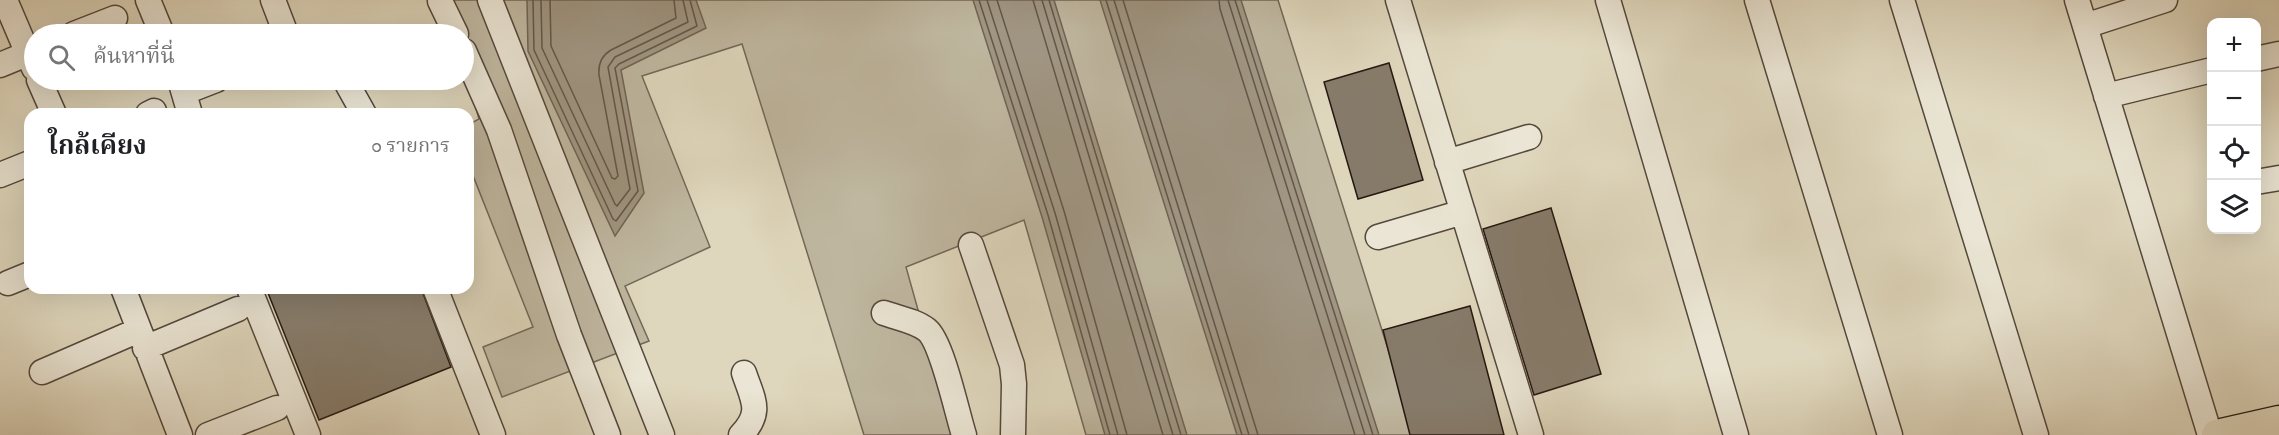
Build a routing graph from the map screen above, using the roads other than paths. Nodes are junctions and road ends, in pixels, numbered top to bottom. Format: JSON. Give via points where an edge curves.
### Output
{"nodes":[{"id":1,"x":5,"y":0,"type":"edge"},
{"id":2,"x":273,"y":0,"type":"edge"},
{"id":3,"x":490,"y":0,"type":"edge"},
{"id":4,"x":1398,"y":0,"type":"edge"},
{"id":5,"x":1608,"y":0,"type":"edge"},
{"id":6,"x":1757,"y":0,"type":"edge"},
{"id":7,"x":1902,"y":0,"type":"edge"},
{"id":8,"x":2077,"y":0,"type":"edge"},
{"id":9,"x":2165,"y":0,"type":"edge"},
{"id":10,"x":151,"y":1,"type":"edge"},
{"id":11,"x":440,"y":1,"type":"edge"},
{"id":12,"x":115,"y":18,"type":"dead end"},
{"id":13,"x":100,"y":24,"type":"edge"},
{"id":14,"x":159,"y":24,"type":"edge"},
{"id":15,"x":282,"y":24,"type":"edge"},
{"id":16,"x":451,"y":24,"type":"edge"},
{"id":17,"x":2085,"y":26,"type":"junction"},
{"id":18,"x":24,"y":39,"type":"edge"},
{"id":19,"x":2279,"y":54,"type":"edge"},
{"id":20,"x":2261,"y":58,"type":"edge"},
{"id":21,"x":24,"y":59,"type":"edge"},
{"id":22,"x":0,"y":65,"type":"edge"},
{"id":23,"x":2207,"y":71,"type":"edge"},
{"id":24,"x":474,"y":73,"type":"edge"},
{"id":25,"x":43,"y":90,"type":"edge"},
{"id":26,"x":351,"y":90,"type":"edge"},
{"id":27,"x":2106,"y":96,"type":"junction"},
{"id":28,"x":51,"y":108,"type":"edge"},
{"id":29,"x":361,"y":108,"type":"edge"},
{"id":30,"x":1529,"y":137,"type":"dead end"},
{"id":31,"x":548,"y":148,"type":"junction"},
{"id":32,"x":511,"y":162,"type":"junction"},
{"id":33,"x":1447,"y":162,"type":"junction"},
{"id":34,"x":24,"y":165,"type":"edge"},
{"id":35,"x":0,"y":175,"type":"edge"},
{"id":36,"x":2279,"y":178,"type":"edge"},
{"id":37,"x":2261,"y":181,"type":"edge"},
{"id":38,"x":1462,"y":212,"type":"junction"},
{"id":39,"x":1378,"y":237,"type":"dead end"},
{"id":40,"x":972,"y":245,"type":"dead end"},
{"id":41,"x":125,"y":294,"type":"edge"},
{"id":42,"x":251,"y":294,"type":"edge"},
{"id":43,"x":437,"y":294,"type":"edge"},
{"id":44,"x":238,"y":309,"type":"dead end"},
{"id":45,"x":884,"y":314,"type":"dead end"},
{"id":46,"x":142,"y":339,"type":"junction"},
{"id":47,"x":42,"y":372,"type":"dead end"},
{"id":48,"x":744,"y":373,"type":"dead end"},
{"id":49,"x":277,"y":408,"type":"dead end"},
{"id":50,"x":2279,"y":421,"type":"edge"},
{"id":51,"x":173,"y":433,"type":"edge"},
{"id":52,"x":208,"y":435,"type":"edge"},
{"id":53,"x":308,"y":435,"type":"edge"},
{"id":54,"x":494,"y":435,"type":"edge"},
{"id":55,"x":608,"y":435,"type":"edge"},
{"id":56,"x":662,"y":435,"type":"edge"},
{"id":57,"x":741,"y":435,"type":"edge"},
{"id":58,"x":964,"y":435,"type":"edge"},
{"id":59,"x":1014,"y":435,"type":"edge"},
{"id":60,"x":1531,"y":435,"type":"edge"},
{"id":61,"x":1736,"y":435,"type":"edge"},
{"id":62,"x":1890,"y":435,"type":"edge"},
{"id":63,"x":2036,"y":435,"type":"edge"},
{"id":64,"x":2210,"y":435,"type":"edge"},
{"id":65,"x":2217,"y":435,"type":"edge"}],
"edges":[{"from":1,"to":18,"type":"street"},
{"from":2,"to":15,"type":"street"},
{"from":3,"to":31,"type":"street"},
{"from":4,"to":33,"type":"street"},
{"from":5,"to":61,"type":"street"},
{"from":6,"to":62,"type":"street"},
{"from":7,"to":63,"type":"street"},
{"from":8,"to":17,"type":"street"},
{"from":9,"to":17,"type":"street"},
{"from":10,"to":14,"type":"street"},
{"from":11,"to":16,"type":"street"},
{"from":12,"to":13,"type":"street"},
{"from":17,"to":27,"type":"street"},
{"from":19,"to":20,"type":"street"},
{"from":21,"to":22,"type":"street"},
{"from":23,"to":27,"type":"street"},
{"from":24,"to":32,"type":"street"},
{"from":25,"to":28,"type":"street"},
{"from":26,"to":29,"type":"street"},
{"from":27,"to":64,"type":"street"},
{"from":30,"to":33,"type":"street"},
{"from":31,"to":32,"type":"street"},
{"from":31,"to":56,"type":"street"},
{"from":32,"to":55,"type":"street","via":[[569,335]]},
{"from":33,"to":38,"type":"street"},
{"from":34,"to":35,"type":"street"},
{"from":36,"to":37,"type":"street"},
{"from":38,"to":39,"type":"street"},
{"from":38,"to":60,"type":"street"},
{"from":40,"to":59,"type":"street","via":[[1012,365]]},
{"from":41,"to":46,"type":"street"},
{"from":42,"to":53,"type":"street"},
{"from":43,"to":54,"type":"street"},
{"from":44,"to":46,"type":"street"},
{"from":45,"to":58,"type":"street","via":[[929,331],[938,345]]},
{"from":46,"to":47,"type":"street"},
{"from":46,"to":51,"type":"street"},
{"from":48,"to":57,"type":"street","via":[[755,410],[752,424]]},
{"from":49,"to":52,"type":"street"},
{"from":50,"to":65,"type":"main road"}]}
